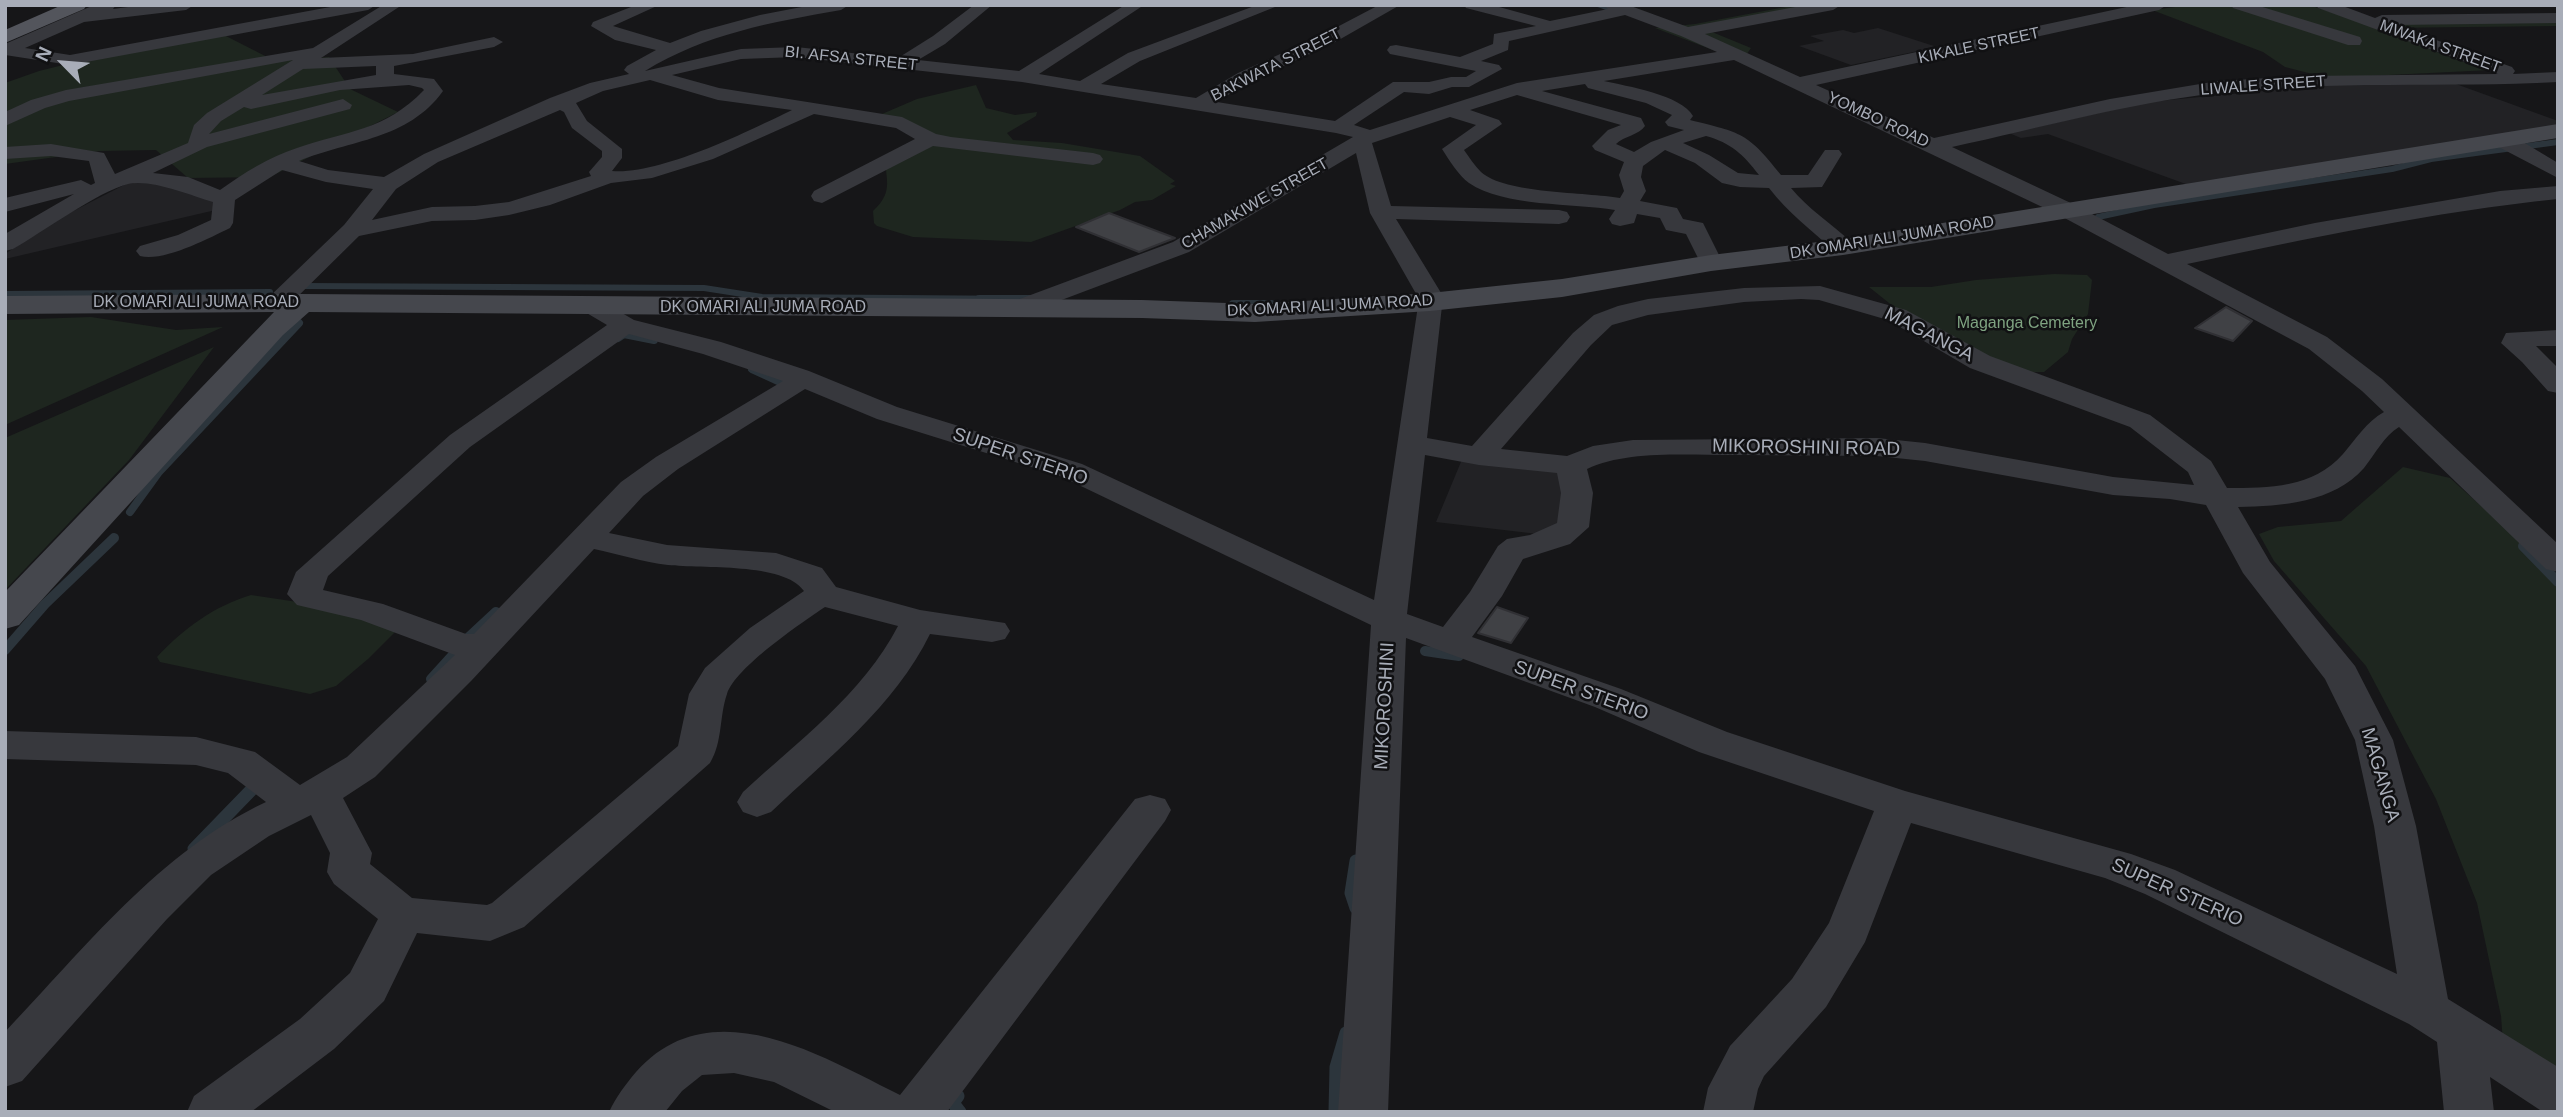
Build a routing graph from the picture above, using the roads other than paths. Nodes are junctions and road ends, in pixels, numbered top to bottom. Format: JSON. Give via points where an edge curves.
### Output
{"nodes":[{"id":1,"x":48,"y":5,"type":"edge"},
{"id":2,"x":108,"y":5,"type":"edge"},
{"id":3,"x":186,"y":5,"type":"edge"},
{"id":4,"x":368,"y":5,"type":"edge"},
{"id":5,"x":394,"y":5,"type":"edge"},
{"id":6,"x":651,"y":5,"type":"edge"},
{"id":7,"x":984,"y":5,"type":"edge"},
{"id":8,"x":1136,"y":5,"type":"edge"},
{"id":9,"x":1272,"y":5,"type":"edge"},
{"id":10,"x":1392,"y":5,"type":"edge"},
{"id":11,"x":1472,"y":5,"type":"edge"},
{"id":12,"x":1833,"y":5,"type":"edge"},
{"id":13,"x":2159,"y":5,"type":"edge"},
{"id":14,"x":2239,"y":5,"type":"edge"},
{"id":15,"x":2324,"y":5,"type":"edge"},
{"id":16,"x":827,"y":6,"type":"edge"},
{"id":17,"x":1619,"y":8,"type":"edge"},
{"id":18,"x":80,"y":11,"type":"edge"},
{"id":19,"x":2558,"y":18,"type":"edge"},
{"id":20,"x":2366,"y":20,"type":"junction"},
{"id":21,"x":5,"y":24,"type":"edge"},
{"id":22,"x":1552,"y":26,"type":"junction"},
{"id":23,"x":1687,"y":32,"type":"junction"},
{"id":24,"x":494,"y":42,"type":"dead end"},
{"id":25,"x":1075,"y":46,"type":"junction"},
{"id":26,"x":2371,"y":47,"type":"dead end"},
{"id":27,"x":668,"y":48,"type":"junction"},
{"id":28,"x":7,"y":49,"type":"edge"},
{"id":29,"x":1396,"y":50,"type":"dead end"},
{"id":30,"x":320,"y":51,"type":"junction"},
{"id":31,"x":1735,"y":55,"type":"junction"},
{"id":32,"x":1135,"y":57,"type":"junction"},
{"id":33,"x":2407,"y":61,"type":"dead end"},
{"id":34,"x":386,"y":62,"type":"junction"},
{"id":35,"x":1463,"y":62,"type":"junction"},
{"id":36,"x":300,"y":64,"type":"junction"},
{"id":37,"x":900,"y":64,"type":"junction"},
{"id":38,"x":1493,"y":69,"type":"junction"},
{"id":39,"x":653,"y":75,"type":"junction"},
{"id":40,"x":1022,"y":77,"type":"junction"},
{"id":41,"x":2558,"y":77,"type":"edge"},
{"id":42,"x":2531,"y":79,"type":"junction"},
{"id":43,"x":1580,"y":80,"type":"junction"},
{"id":44,"x":2454,"y":80,"type":"junction"},
{"id":45,"x":379,"y":81,"type":"junction"},
{"id":46,"x":612,"y":82,"type":"junction"},
{"id":47,"x":1798,"y":83,"type":"junction"},
{"id":48,"x":1549,"y":84,"type":"junction"},
{"id":49,"x":336,"y":87,"type":"junction"},
{"id":50,"x":1080,"y":88,"type":"junction"},
{"id":51,"x":2558,"y":88,"type":"edge"},
{"id":52,"x":1517,"y":89,"type":"junction"},
{"id":53,"x":1653,"y":99,"type":"junction"},
{"id":54,"x":557,"y":102,"type":"junction"},
{"id":55,"x":233,"y":106,"type":"junction"},
{"id":56,"x":1197,"y":106,"type":"junction"},
{"id":57,"x":811,"y":108,"type":"junction"},
{"id":58,"x":1449,"y":110,"type":"junction"},
{"id":59,"x":1614,"y":116,"type":"junction"},
{"id":60,"x":5,"y":120,"type":"edge"},
{"id":61,"x":1338,"y":127,"type":"junction"},
{"id":62,"x":1701,"y":131,"type":"junction"},
{"id":63,"x":2558,"y":131,"type":"edge"},
{"id":64,"x":226,"y":136,"type":"junction"},
{"id":65,"x":930,"y":139,"type":"junction"},
{"id":66,"x":1366,"y":139,"type":"junction"},
{"id":67,"x":2500,"y":140,"type":"junction"},
{"id":68,"x":200,"y":143,"type":"junction"},
{"id":69,"x":1665,"y":143,"type":"junction"},
{"id":70,"x":1932,"y":145,"type":"junction"},
{"id":71,"x":307,"y":151,"type":"junction"},
{"id":72,"x":6,"y":153,"type":"edge"},
{"id":73,"x":1832,"y":154,"type":"dead end"},
{"id":74,"x":1093,"y":159,"type":"dead end"},
{"id":75,"x":1636,"y":160,"type":"junction"},
{"id":76,"x":279,"y":162,"type":"junction"},
{"id":77,"x":2558,"y":172,"type":"edge"},
{"id":78,"x":606,"y":178,"type":"junction"},
{"id":79,"x":115,"y":179,"type":"junction"},
{"id":80,"x":1774,"y":181,"type":"junction"},
{"id":81,"x":388,"y":184,"type":"junction"},
{"id":82,"x":2558,"y":192,"type":"edge"},
{"id":83,"x":822,"y":196,"type":"dead end"},
{"id":84,"x":224,"y":198,"type":"junction"},
{"id":85,"x":5,"y":205,"type":"edge"},
{"id":86,"x":1626,"y":206,"type":"junction"},
{"id":87,"x":2067,"y":211,"type":"junction"},
{"id":88,"x":1381,"y":213,"type":"junction"},
{"id":89,"x":352,"y":230,"type":"junction"},
{"id":90,"x":5,"y":244,"type":"edge"},
{"id":91,"x":1843,"y":247,"type":"junction"},
{"id":92,"x":148,"y":251,"type":"dead end"},
{"id":93,"x":2163,"y":262,"type":"junction"},
{"id":94,"x":1711,"y":263,"type":"junction"},
{"id":95,"x":1432,"y":301,"type":"junction"},
{"id":96,"x":290,"y":303,"type":"junction"},
{"id":97,"x":5,"y":305,"type":"edge"},
{"id":98,"x":594,"y":307,"type":"junction"},
{"id":99,"x":1018,"y":308,"type":"junction"},
{"id":100,"x":625,"y":325,"type":"junction"},
{"id":101,"x":2558,"y":338,"type":"edge"},
{"id":102,"x":800,"y":377,"type":"junction"},
{"id":103,"x":2558,"y":385,"type":"edge"},
{"id":104,"x":2401,"y":414,"type":"junction"},
{"id":105,"x":1412,"y":444,"type":"junction"},
{"id":106,"x":1479,"y":456,"type":"junction"},
{"id":107,"x":1571,"y":466,"type":"junction"},
{"id":108,"x":2217,"y":498,"type":"junction"},
{"id":109,"x":588,"y":538,"type":"junction"},
{"id":110,"x":2558,"y":562,"type":"edge"},
{"id":111,"x":824,"y":594,"type":"junction"},
{"id":112,"x":5,"y":616,"type":"edge"},
{"id":113,"x":1390,"y":620,"type":"junction"},
{"id":114,"x":918,"y":621,"type":"junction"},
{"id":115,"x":992,"y":631,"type":"dead end"},
{"id":116,"x":1449,"y":643,"type":"junction"},
{"id":117,"x":481,"y":646,"type":"junction"},
{"id":118,"x":5,"y":745,"type":"edge"},
{"id":119,"x":308,"y":798,"type":"junction"},
{"id":120,"x":757,"y":802,"type":"dead end"},
{"id":121,"x":1897,"y":804,"type":"junction"},
{"id":122,"x":1150,"y":810,"type":"dead end"},
{"id":123,"x":402,"y":914,"type":"junction"},
{"id":124,"x":2443,"y":1020,"type":"junction"},
{"id":125,"x":5,"y":1066,"type":"edge"},
{"id":126,"x":2558,"y":1094,"type":"edge"},
{"id":127,"x":212,"y":1112,"type":"edge"},
{"id":128,"x":634,"y":1112,"type":"edge"},
{"id":129,"x":883,"y":1112,"type":"edge"},
{"id":130,"x":917,"y":1112,"type":"edge"},
{"id":131,"x":1363,"y":1112,"type":"edge"},
{"id":132,"x":1728,"y":1112,"type":"edge"},
{"id":133,"x":2469,"y":1112,"type":"edge"}],
"edges":[{"from":1,"to":21,"type":"main road"},
{"from":2,"to":18,"type":"street"},
{"from":3,"to":18,"type":"street"},
{"from":4,"to":28,"type":"street","via":[[70,60]]},
{"from":5,"to":30,"type":"street"},
{"from":6,"to":27,"type":"street","via":[[599,26]]},
{"from":7,"to":37,"type":"street"},
{"from":8,"to":25,"type":"street"},
{"from":9,"to":32,"type":"street"},
{"from":10,"to":56,"type":"street","name":"BAKWATA STREET","via":[[1244,77]]},
{"from":11,"to":22,"type":"street"},
{"from":12,"to":23,"type":"street"},
{"from":13,"to":47,"type":"street","name":"KIKALE STREET"},
{"from":14,"to":26,"type":"street","name":"MWAKA STREET"},
{"from":15,"to":20,"type":"street","name":"MWAKA STREET"},
{"from":16,"to":27,"type":"street"},
{"from":17,"to":22,"type":"street"},
{"from":17,"to":23,"type":"street","name":"YOMBO ROAD"},
{"from":18,"to":28,"type":"main road"},
{"from":19,"to":20,"type":"street"},
{"from":20,"to":42,"type":"street","name":"MWAKA STREET"},
{"from":22,"to":35,"type":"street","via":[[1504,37],[1502,46]]},
{"from":23,"to":31,"type":"street","name":"YOMBO ROAD"},
{"from":24,"to":34,"type":"street"},
{"from":25,"to":32,"type":"street"},
{"from":25,"to":40,"type":"street"},
{"from":27,"to":46,"type":"street"},
{"from":29,"to":35,"type":"street"},
{"from":30,"to":36,"type":"street"},
{"from":30,"to":60,"type":"street","via":[[66,96]]},
{"from":31,"to":43,"type":"street","name":"CHAMAKIWE STREET"},
{"from":31,"to":47,"type":"street","name":"YOMBO ROAD"},
{"from":32,"to":50,"type":"street"},
{"from":33,"to":44,"type":"street","name":"MWAKA STREET"},
{"from":34,"to":36,"type":"street"},
{"from":34,"to":45,"type":"street","via":[[385,77]]},
{"from":35,"to":38,"type":"street"},
{"from":36,"to":55,"type":"street"},
{"from":37,"to":39,"type":"street","name":"BI. AFSA STREET","via":[[762,52]]},
{"from":37,"to":40,"type":"street","name":"BI. AFSA STREET"},
{"from":38,"to":48,"type":"street"},
{"from":38,"to":61,"type":"street","via":[[1469,82],[1424,89],[1400,86]]},
{"from":39,"to":46,"type":"street","name":"BI. AFSA STREET"},
{"from":39,"to":57,"type":"street","via":[[718,94]]},
{"from":40,"to":50,"type":"street","name":"BI. AFSA STREET"},
{"from":41,"to":42,"type":"street","name":"LIWALE STREET"},
{"from":42,"to":44,"type":"street","name":"LIWALE STREET"},
{"from":42,"to":51,"type":"street","name":"MWAKA STREET"},
{"from":43,"to":48,"type":"street","name":"CHAMAKIWE STREET"},
{"from":43,"to":53,"type":"street"},
{"from":44,"to":70,"type":"street","name":"LIWALE STREET","via":[[2216,87]]},
{"from":45,"to":49,"type":"street"},
{"from":45,"to":71,"type":"street","via":[[419,80],[435,91],[391,128]]},
{"from":46,"to":54,"type":"street","name":"BI. AFSA STREET"},
{"from":47,"to":70,"type":"street","name":"YOMBO ROAD"},
{"from":48,"to":52,"type":"street","name":"CHAMAKIWE STREET"},
{"from":49,"to":55,"type":"street"},
{"from":49,"to":64,"type":"street","via":[[348,101],[342,106]]},
{"from":50,"to":56,"type":"street","name":"BI. AFSA STREET"},
{"from":52,"to":58,"type":"street","name":"CHAMAKIWE STREET"},
{"from":52,"to":59,"type":"street"},
{"from":53,"to":59,"type":"street"},
{"from":53,"to":62,"type":"street","via":[[1682,113],[1673,121]]},
{"from":54,"to":78,"type":"street","via":[[572,108],[579,124],[612,149],[612,158],[600,172]]},
{"from":54,"to":81,"type":"street","name":"BI. AFSA STREET","via":[[431,158]]},
{"from":55,"to":68,"type":"street","via":[[204,125]]},
{"from":56,"to":61,"type":"street","name":"BI. AFSA STREET"},
{"from":57,"to":65,"type":"street","via":[[902,123]]},
{"from":57,"to":78,"type":"street","via":[[763,132],[667,167],[631,178]]},
{"from":58,"to":66,"type":"street","name":"CHAMAKIWE STREET"},
{"from":58,"to":86,"type":"street","via":[[1492,124],[1452,149],[1479,181],[1527,195]]},
{"from":59,"to":75,"type":"street","via":[[1636,124],[1602,146]]},
{"from":61,"to":66,"type":"street","name":"BI. AFSA STREET"},
{"from":62,"to":69,"type":"street"},
{"from":62,"to":80,"type":"street","via":[[1729,136],[1748,147]]},
{"from":63,"to":67,"type":"street","name":"DK OMARI ALI JUMA ROAD"},
{"from":64,"to":68,"type":"street"},
{"from":64,"to":71,"type":"street","via":[[283,139]]},
{"from":65,"to":74,"type":"street"},
{"from":65,"to":83,"type":"street"},
{"from":66,"to":88,"type":"street"},
{"from":66,"to":99,"type":"street","name":"CHAMAKIWE STREET","via":[[1181,247]]},
{"from":67,"to":77,"type":"street"},
{"from":67,"to":87,"type":"street","name":"DK OMARI ALI JUMA ROAD"},
{"from":68,"to":79,"type":"street","via":[[166,162]]},
{"from":69,"to":75,"type":"street"},
{"from":69,"to":80,"type":"street","via":[[1735,180]]},
{"from":70,"to":87,"type":"street","name":"YOMBO ROAD"},
{"from":71,"to":76,"type":"street"},
{"from":72,"to":79,"type":"street","via":[[47,148],[97,157]]},
{"from":73,"to":80,"type":"street","via":[[1814,181]]},
{"from":75,"to":86,"type":"street","via":[[1630,177],[1635,191]]},
{"from":76,"to":81,"type":"street","via":[[326,176]]},
{"from":76,"to":84,"type":"street"},
{"from":78,"to":89,"type":"street","via":[[519,206],[428,214]]},
{"from":79,"to":84,"type":"street","via":[[180,182]]},
{"from":79,"to":85,"type":"street"},
{"from":79,"to":90,"type":"street"},
{"from":80,"to":91,"type":"street","via":[[1794,206]]},
{"from":81,"to":89,"type":"street","name":"BI. AFSA STREET"},
{"from":82,"to":93,"type":"street","via":[[2315,230]]},
{"from":84,"to":92,"type":"street","via":[[222,223]]},
{"from":86,"to":88,"type":"street","via":[[1626,218],[1621,219]]},
{"from":86,"to":94,"type":"street","via":[[1669,213],[1674,225],[1695,228]]},
{"from":87,"to":91,"type":"street","name":"DK OMARI ALI JUMA ROAD"},
{"from":87,"to":93,"type":"street"},
{"from":88,"to":95,"type":"street"},
{"from":89,"to":96,"type":"street","name":"BI. AFSA STREET"},
{"from":91,"to":94,"type":"street","name":"DK OMARI ALI JUMA ROAD"},
{"from":93,"to":104,"type":"street","via":[[2318,343]]},
{"from":94,"to":95,"type":"street","name":"DK OMARI ALI JUMA ROAD","via":[[1562,288]]},
{"from":95,"to":99,"type":"street","name":"DK OMARI ALI JUMA ROAD","via":[[1255,313]]},
{"from":95,"to":105,"type":"street","name":"MIKOROSHINI"},
{"from":96,"to":97,"type":"street","name":"DK OMARI ALI JUMA ROAD"},
{"from":96,"to":98,"type":"street","name":"DK OMARI ALI JUMA ROAD"},
{"from":96,"to":112,"type":"street","via":[[272,329]]},
{"from":98,"to":99,"type":"street","name":"DK OMARI ALI JUMA ROAD"},
{"from":98,"to":100,"type":"street","name":"SUPER STERIO"},
{"from":100,"to":102,"type":"street","name":"SUPER STERIO"},
{"from":100,"to":117,"type":"street","via":[[460,441],[313,572],[304,589],[309,598],[371,612],[462,645]]},
{"from":101,"to":103,"type":"street","via":[[2515,339],[2514,343]]},
{"from":102,"to":109,"type":"street","via":[[793,387],[632,489]]},
{"from":102,"to":113,"type":"street","name":"SUPER STERIO","via":[[887,413],[1071,470]]},
{"from":104,"to":108,"type":"street","via":[[2382,425],[2351,464],[2312,490],[2273,497]]},
{"from":104,"to":110,"type":"street"},
{"from":105,"to":106,"type":"street","name":"MIKOROSHINI ROAD"},
{"from":105,"to":113,"type":"street","name":"MIKOROSHINI"},
{"from":106,"to":107,"type":"street","name":"MIKOROSHINI ROAD"},
{"from":106,"to":108,"type":"street","name":"MAGANGA","via":[[1603,320],[1648,307],[1767,293],[1820,293],[1897,314],[1980,362],[2140,421],[2200,467]]},
{"from":107,"to":108,"type":"street","name":"MIKOROSHINI ROAD","via":[[1593,455],[1633,449],[1877,447],[2113,486]]},
{"from":107,"to":116,"type":"street","via":[[1577,493],[1573,527],[1558,537],[1519,546],[1510,553]]},
{"from":108,"to":124,"type":"street","name":"MAGANGA","via":[[2255,566],[2342,675],[2374,740]]},
{"from":109,"to":111,"type":"street","via":[[667,555],[776,563],[810,575]]},
{"from":109,"to":117,"type":"street"},
{"from":111,"to":114,"type":"street"},
{"from":111,"to":123,"type":"street","via":[[753,644],[712,684],[700,719],[702,736],[696,753],[508,915],[489,923]]},
{"from":113,"to":116,"type":"street","name":"SUPER STERIO"},
{"from":113,"to":131,"type":"street","name":"MIKOROSHINI"},
{"from":114,"to":115,"type":"street"},
{"from":114,"to":120,"type":"street","via":[[912,637],[875,688]]},
{"from":116,"to":121,"type":"street","name":"SUPER STERIO","via":[[1608,698],[1713,742]]},
{"from":117,"to":119,"type":"street","via":[[361,767]]},
{"from":118,"to":119,"type":"street","via":[[196,751],[240,762]]},
{"from":119,"to":123,"type":"street","via":[[351,853],[349,872]]},
{"from":119,"to":125,"type":"street","via":[[254,825],[196,864]]},
{"from":121,"to":124,"type":"street","name":"SUPER STERIO","via":[[2138,873]]},
{"from":121,"to":132,"type":"street","via":[[1849,929],[1809,993],[1746,1061]]},
{"from":122,"to":130,"type":"street"},
{"from":123,"to":127,"type":"street","via":[[367,987],[317,1034]]},
{"from":124,"to":126,"type":"street","name":"SUPER STERIO"},
{"from":124,"to":133,"type":"street","name":"MAGANGA"},
{"from":128,"to":129,"type":"street","via":[[667,1074],[706,1051],[735,1051],[798,1070]]}]}
